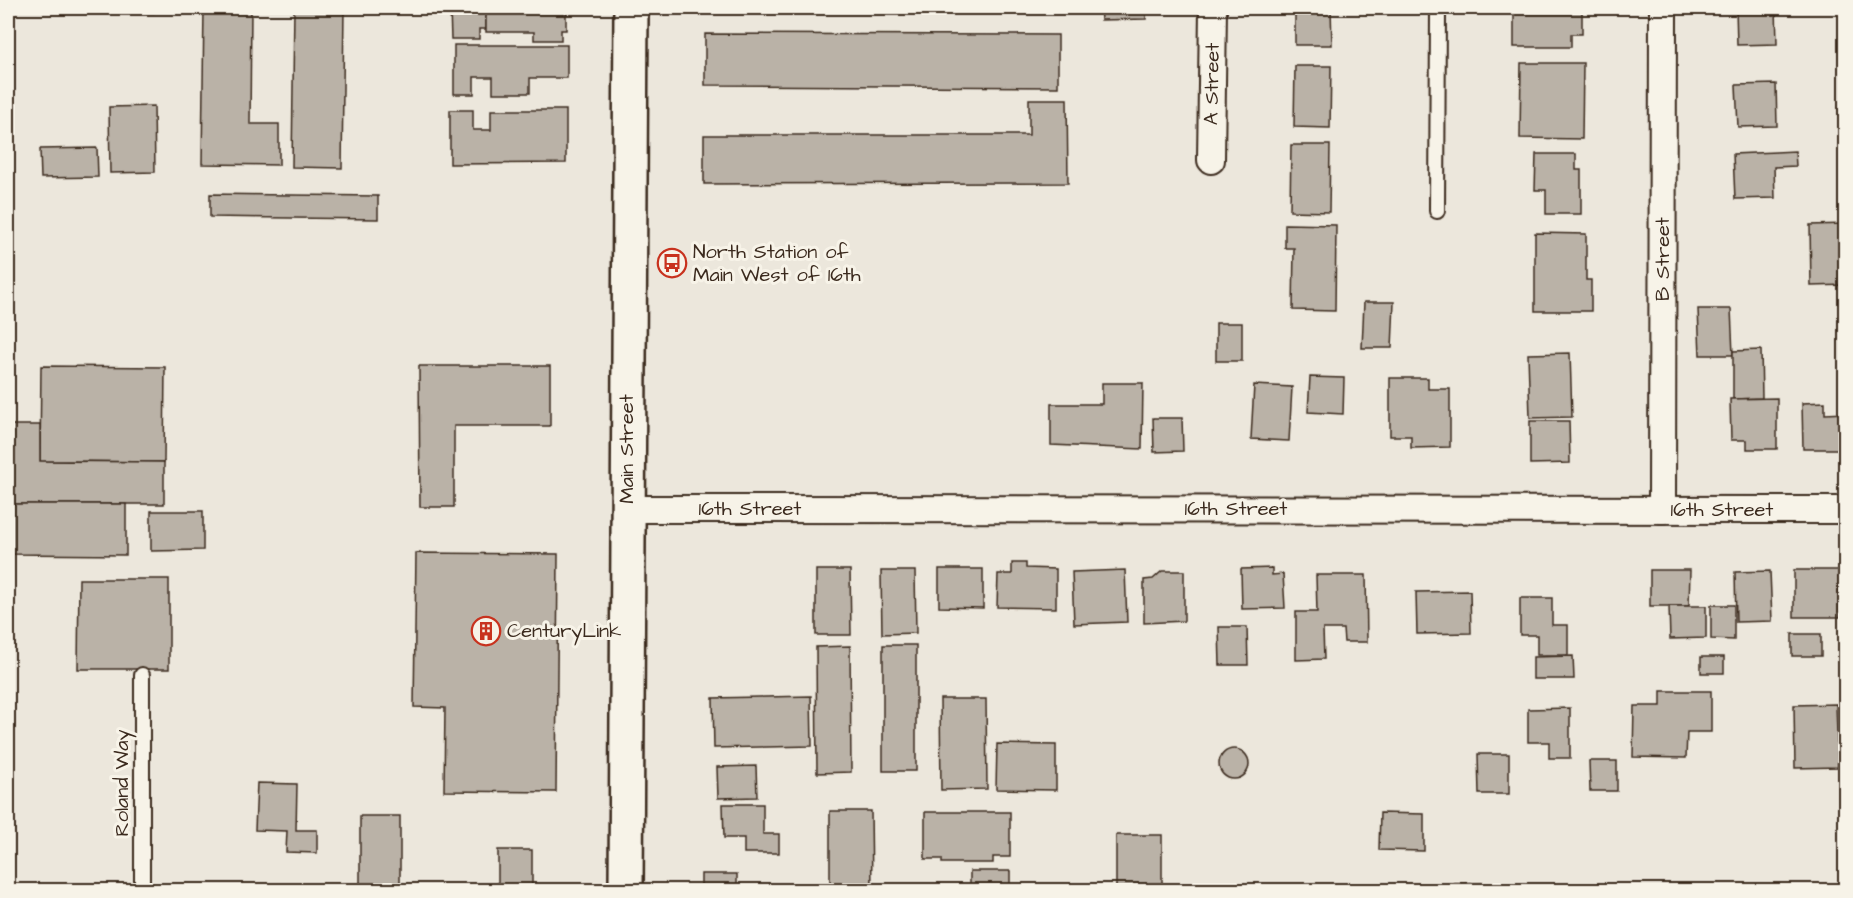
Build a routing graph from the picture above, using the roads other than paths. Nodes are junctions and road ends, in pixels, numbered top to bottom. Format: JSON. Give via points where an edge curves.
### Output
{"nodes":[{"id":1,"x":631,"y":8,"type":"edge"},
{"id":2,"x":1213,"y":8,"type":"edge"},
{"id":3,"x":1438,"y":8,"type":"edge"},
{"id":4,"x":1663,"y":8,"type":"edge"},
{"id":5,"x":1211,"y":160,"type":"dead end"},
{"id":6,"x":1437,"y":211,"type":"dead end"},
{"id":7,"x":627,"y":509,"type":"junction"},
{"id":8,"x":1662,"y":510,"type":"junction"},
{"id":9,"x":1845,"y":510,"type":"edge"},
{"id":10,"x":142,"y":675,"type":"dead end"},
{"id":11,"x":142,"y":891,"type":"edge"},
{"id":12,"x":626,"y":891,"type":"edge"}],
"edges":[{"from":1,"to":7,"type":"main road","name":"Main Street"},
{"from":2,"to":5,"type":"street","name":"A Street"},
{"from":3,"to":6,"type":"lane"},
{"from":4,"to":8,"type":"street","name":"B Street"},
{"from":7,"to":8,"type":"street","name":"16th Street"},
{"from":7,"to":12,"type":"main road","name":"Main Street"},
{"from":8,"to":9,"type":"street","name":"16th Street"},
{"from":10,"to":11,"type":"lane","name":"Roland Way"}]}
